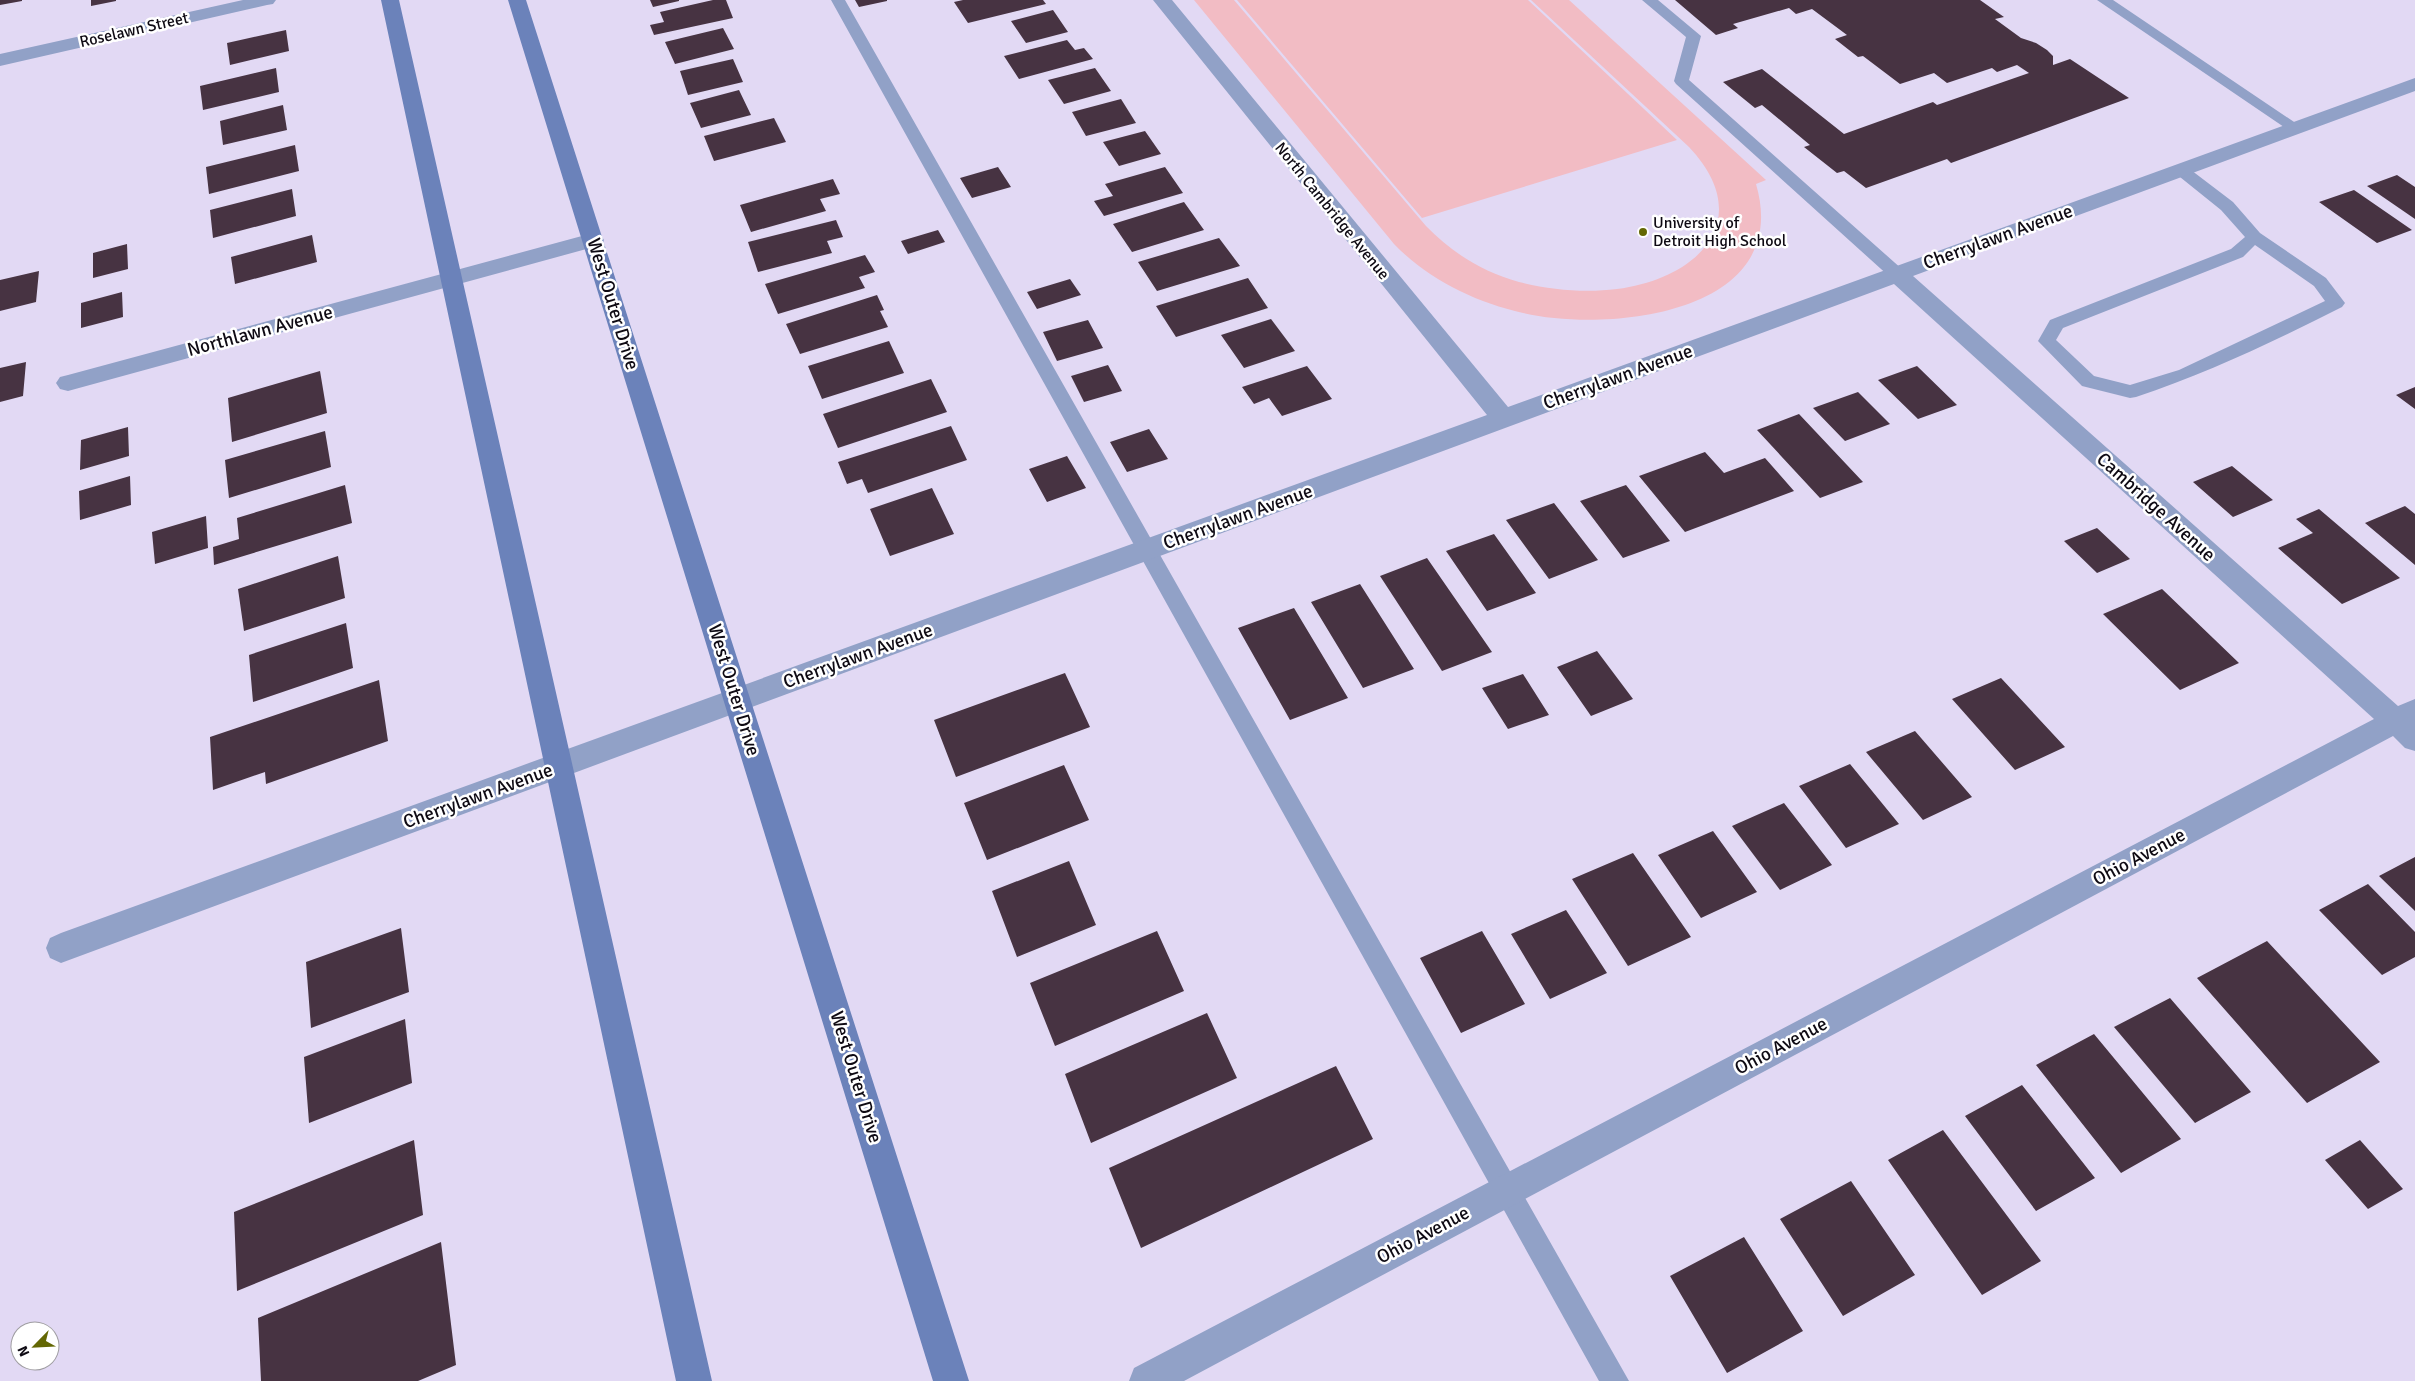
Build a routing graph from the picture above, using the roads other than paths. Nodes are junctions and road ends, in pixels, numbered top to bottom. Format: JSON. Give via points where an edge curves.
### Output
{"nodes":[{"id":1,"x":267,"y":0,"type":"edge"},
{"id":2,"x":390,"y":0,"type":"edge"},
{"id":3,"x":518,"y":0,"type":"edge"},
{"id":4,"x":838,"y":0,"type":"edge"},
{"id":5,"x":1162,"y":0,"type":"edge"},
{"id":6,"x":1649,"y":0,"type":"edge"},
{"id":7,"x":2104,"y":0,"type":"edge"},
{"id":8,"x":0,"y":60,"type":"edge"},
{"id":9,"x":2415,"y":84,"type":"edge"},
{"id":10,"x":2295,"y":128,"type":"junction"},
{"id":11,"x":2181,"y":170,"type":"junction"},
{"id":12,"x":2254,"y":236,"type":"junction"},
{"id":13,"x":593,"y":240,"type":"junction"},
{"id":14,"x":1897,"y":274,"type":"junction"},
{"id":15,"x":451,"y":278,"type":"junction"},
{"id":16,"x":68,"y":383,"type":"dead end"},
{"id":17,"x":1504,"y":419,"type":"junction"},
{"id":18,"x":1147,"y":550,"type":"junction"},
{"id":19,"x":738,"y":700,"type":"junction"},
{"id":20,"x":2409,"y":724,"type":"edge"},
{"id":21,"x":558,"y":766,"type":"junction"},
{"id":22,"x":61,"y":948,"type":"dead end"},
{"id":23,"x":1507,"y":1190,"type":"junction"},
{"id":24,"x":694,"y":1381,"type":"edge"},
{"id":25,"x":951,"y":1381,"type":"edge"},
{"id":26,"x":1147,"y":1381,"type":"edge"},
{"id":27,"x":1615,"y":1381,"type":"edge"}],
"edges":[{"from":1,"to":8,"type":"street","name":"Roselawn Street"},
{"from":2,"to":15,"type":"main road"},
{"from":3,"to":13,"type":"main road","name":"West Outer Drive"},
{"from":4,"to":18,"type":"lane"},
{"from":5,"to":17,"type":"street","name":"North Cambridge Avenue"},
{"from":6,"to":14,"type":"lane","via":[[1694,36],[1681,81]]},
{"from":7,"to":10,"type":"lane"},
{"from":9,"to":10,"type":"street","name":"Cherrylawn Avenue"},
{"from":10,"to":11,"type":"street","name":"Cherrylawn Avenue"},
{"from":11,"to":12,"type":"lane","via":[[2227,206]]},
{"from":11,"to":14,"type":"street","name":"Cherrylawn Avenue"},
{"from":12,"to":12,"type":"lane","via":[[2237,253],[2056,324],[2047,341],[2088,381],[2130,392],[2185,374],[2336,303],[2320,282]]},
{"from":13,"to":15,"type":"street","name":"Northlawn Avenue"},
{"from":13,"to":19,"type":"main road","name":"West Outer Drive"},
{"from":14,"to":17,"type":"street","name":"Cherrylawn Avenue"},
{"from":14,"to":20,"type":"street","name":"Cambridge Avenue"},
{"from":15,"to":16,"type":"street","name":"Northlawn Avenue"},
{"from":15,"to":21,"type":"main road"},
{"from":17,"to":18,"type":"street","name":"Cherrylawn Avenue"},
{"from":18,"to":19,"type":"street","name":"Cherrylawn Avenue"},
{"from":18,"to":23,"type":"lane"},
{"from":19,"to":21,"type":"street","name":"Cherrylawn Avenue"},
{"from":19,"to":25,"type":"main road","name":"West Outer Drive"},
{"from":20,"to":23,"type":"street","name":"Ohio Avenue"},
{"from":21,"to":22,"type":"street","name":"Cherrylawn Avenue"},
{"from":21,"to":24,"type":"main road"},
{"from":23,"to":26,"type":"street","name":"Ohio Avenue"},
{"from":23,"to":27,"type":"lane"}]}
